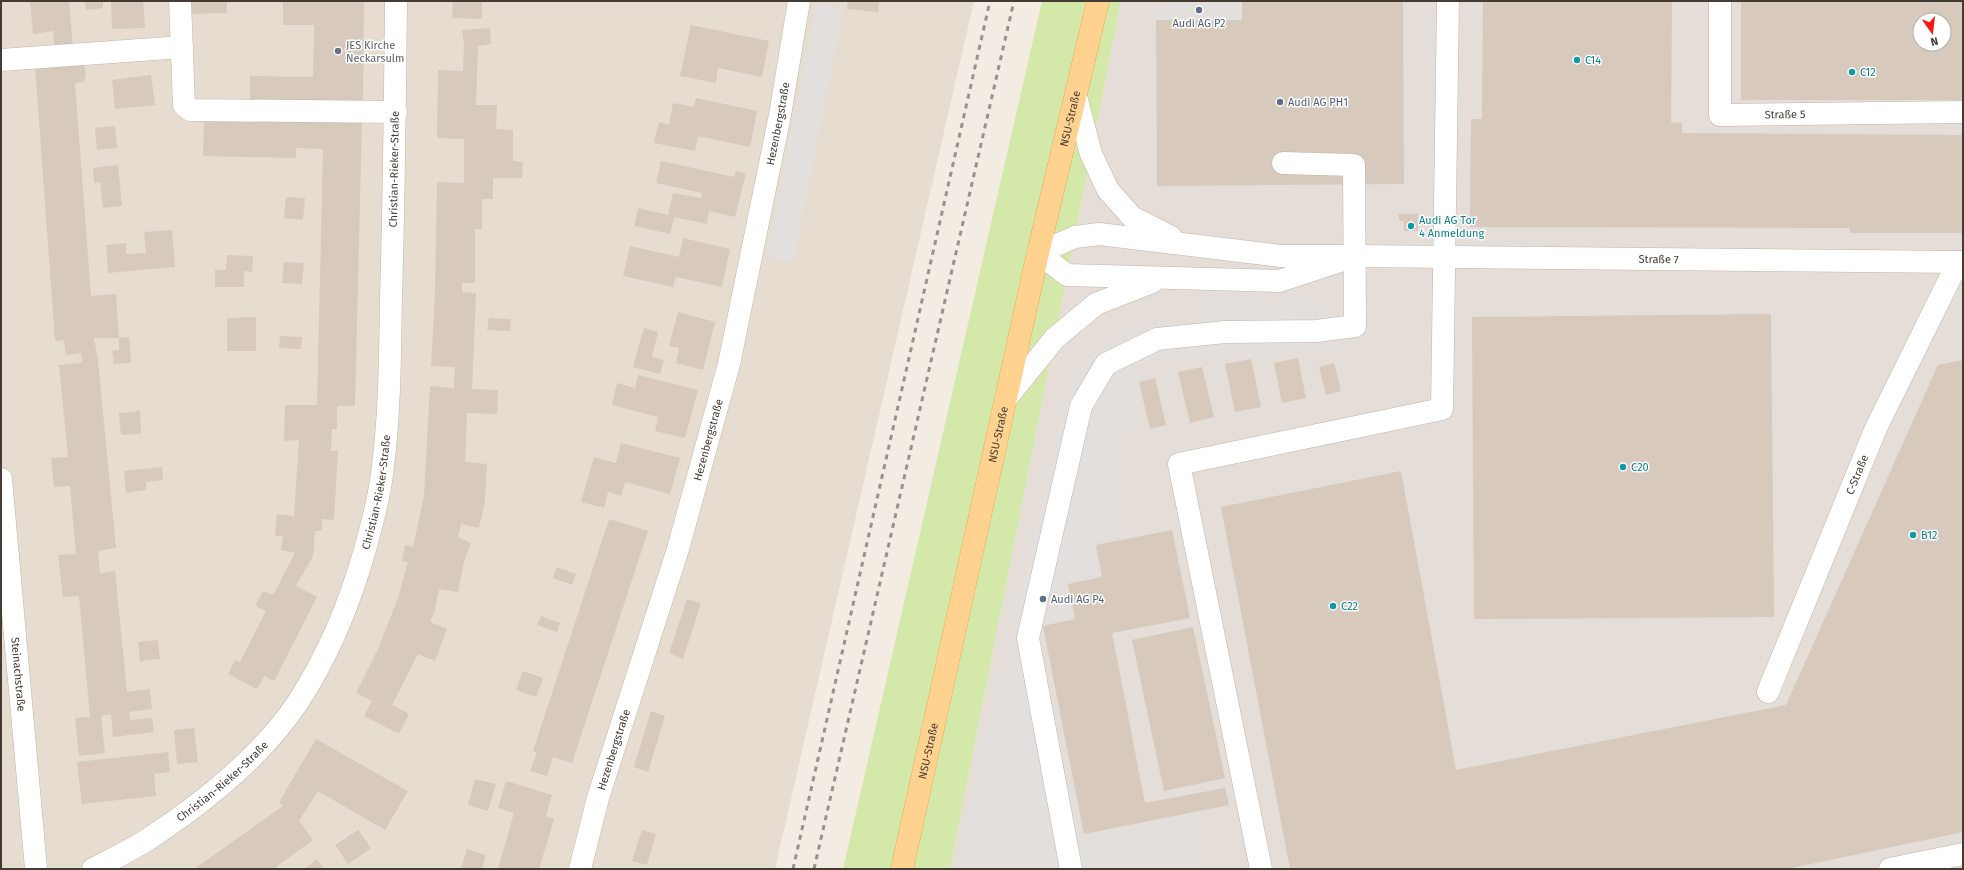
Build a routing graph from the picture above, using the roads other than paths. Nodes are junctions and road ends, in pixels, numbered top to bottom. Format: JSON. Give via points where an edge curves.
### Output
{"nodes":[{"id":1,"x":180,"y":1,"type":"edge"},
{"id":2,"x":396,"y":1,"type":"edge"},
{"id":3,"x":799,"y":1,"type":"edge"},
{"id":4,"x":1098,"y":1,"type":"edge"},
{"id":5,"x":1448,"y":1,"type":"edge"},
{"id":6,"x":1720,"y":1,"type":"edge"},
{"id":7,"x":182,"y":47,"type":"junction"},
{"id":8,"x":1,"y":60,"type":"edge"},
{"id":9,"x":1076,"y":96,"type":"junction"},
{"id":10,"x":396,"y":112,"type":"junction"},
{"id":11,"x":1963,"y":112,"type":"edge"},
{"id":12,"x":1283,"y":163,"type":"dead end"},
{"id":13,"x":1183,"y":243,"type":"junction"},
{"id":14,"x":1038,"y":252,"type":"junction"},
{"id":15,"x":1355,"y":256,"type":"junction"},
{"id":16,"x":1444,"y":257,"type":"junction"},
{"id":17,"x":1961,"y":262,"type":"edge"},
{"id":18,"x":1165,"y":278,"type":"junction"},
{"id":19,"x":1006,"y":399,"type":"junction"},
{"id":20,"x":1,"y":479,"type":"edge"},
{"id":21,"x":1768,"y":692,"type":"dead end"},
{"id":22,"x":1963,"y":854,"type":"edge"},
{"id":23,"x":36,"y":869,"type":"edge"},
{"id":24,"x":93,"y":869,"type":"edge"},
{"id":25,"x":580,"y":869,"type":"edge"},
{"id":26,"x":902,"y":869,"type":"edge"},
{"id":27,"x":1071,"y":869,"type":"edge"},
{"id":28,"x":1261,"y":869,"type":"edge"},
{"id":29,"x":1890,"y":869,"type":"edge"}],
"edges":[{"from":1,"to":7,"type":"street"},
{"from":2,"to":10,"type":"street","name":"Christian-Rieker-Straße"},
{"from":3,"to":25,"type":"street","name":"Hezenbergstraße","via":[[780,115],[729,364],[678,549],[598,798]]},
{"from":4,"to":9,"type":"main road","name":"NSU-Straße"},
{"from":5,"to":16,"type":"street"},
{"from":6,"to":11,"type":"street","name":"Straße 5","via":[[1720,115]]},
{"from":7,"to":8,"type":"street"},
{"from":7,"to":10,"type":"street","via":[[184,105],[190,110]]},
{"from":9,"to":13,"type":"street","via":[[1091,154],[1108,190],[1132,216]]},
{"from":9,"to":14,"type":"main road","name":"NSU-Straße"},
{"from":10,"to":24,"type":"street","name":"Christian-Rieker-Straße","via":[[389,386],[383,466],[374,514],[352,590],[333,639],[297,703],[261,747],[206,798],[148,840]]},
{"from":12,"to":15,"type":"street","via":[[1354,165]]},
{"from":13,"to":14,"type":"street","name":"Straße 7","via":[[1099,234],[1075,236]]},
{"from":13,"to":15,"type":"street","name":"Straße 7","via":[[1281,256]]},
{"from":14,"to":18,"type":"street","via":[[1067,275]]},
{"from":14,"to":19,"type":"main road","name":"NSU-Straße"},
{"from":15,"to":16,"type":"street","name":"Straße 7"},
{"from":15,"to":18,"type":"street","via":[[1279,281]]},
{"from":15,"to":27,"type":"street","via":[[1356,326],[1316,332],[1225,332],[1158,339],[1106,364],[1080,406],[1028,638]]},
{"from":16,"to":17,"type":"street","name":"Straße 7"},
{"from":16,"to":28,"type":"street","via":[[1442,409],[1179,464]]},
{"from":17,"to":21,"type":"street","name":"C-Straße","via":[[1876,428]]},
{"from":18,"to":19,"type":"street","via":[[1096,304],[1054,338]]},
{"from":19,"to":26,"type":"main road","name":"NSU-Straße"},
{"from":20,"to":23,"type":"street","name":"Steinachstraße"},
{"from":22,"to":29,"type":"street"}]}
